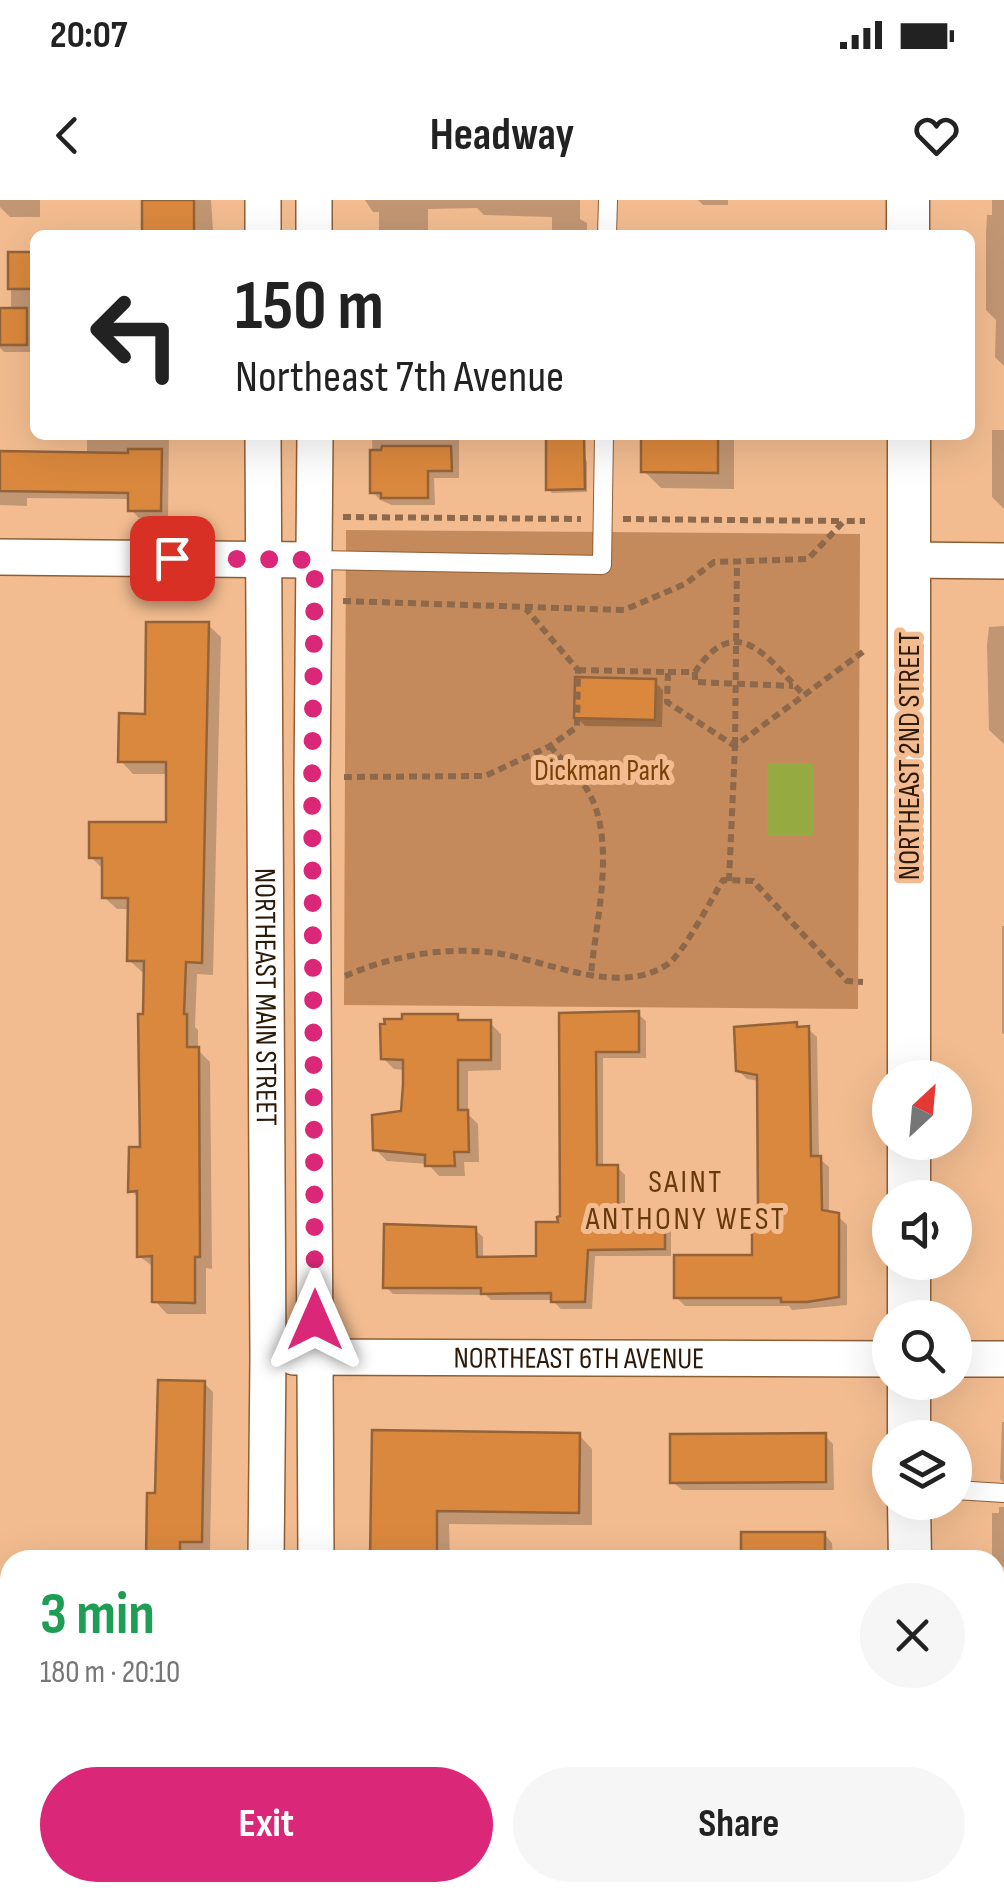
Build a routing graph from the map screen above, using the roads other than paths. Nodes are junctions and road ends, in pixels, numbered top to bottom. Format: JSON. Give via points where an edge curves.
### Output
{"nodes":[{"id":1,"x":262,"y":200,"type":"edge"},
{"id":2,"x":314,"y":200,"type":"edge"},
{"id":3,"x":608,"y":200,"type":"edge"},
{"id":4,"x":908,"y":200,"type":"edge"},
{"id":5,"x":263,"y":230,"type":"edge"},
{"id":6,"x":314,"y":230,"type":"edge"},
{"id":7,"x":607,"y":230,"type":"edge"},
{"id":8,"x":908,"y":230,"type":"edge"},
{"id":9,"x":263,"y":440,"type":"edge"},
{"id":10,"x":314,"y":440,"type":"edge"},
{"id":11,"x":604,"y":440,"type":"edge"},
{"id":12,"x":909,"y":440,"type":"edge"},
{"id":13,"x":0,"y":557,"type":"edge"},
{"id":14,"x":264,"y":558,"type":"junction"},
{"id":15,"x":315,"y":560,"type":"junction"},
{"id":16,"x":909,"y":560,"type":"junction"},
{"id":17,"x":1004,"y":561,"type":"edge"},
{"id":18,"x":909,"y":1060,"type":"edge"},
{"id":19,"x":268,"y":1357,"type":"junction"},
{"id":20,"x":315,"y":1358,"type":"junction"},
{"id":21,"x":872,"y":1359,"type":"edge"},
{"id":22,"x":972,"y":1359,"type":"edge"},
{"id":23,"x":1004,"y":1359,"type":"edge"},
{"id":24,"x":972,"y":1491,"type":"edge"},
{"id":25,"x":1004,"y":1492,"type":"edge"},
{"id":26,"x":910,"y":1520,"type":"edge"},
{"id":27,"x":266,"y":1550,"type":"edge"},
{"id":28,"x":316,"y":1550,"type":"edge"},
{"id":29,"x":910,"y":1550,"type":"edge"}],
"edges":[{"from":1,"to":5,"type":"street"},
{"from":2,"to":6,"type":"street"},
{"from":3,"to":7,"type":"lane"},
{"from":4,"to":8,"type":"street"},
{"from":9,"to":14,"type":"street","name":"NORTHEAST MAIN STREET"},
{"from":10,"to":15,"type":"street","name":"NORTHEAST MAIN STREET"},
{"from":11,"to":15,"type":"lane","via":[[602,565]]},
{"from":12,"to":16,"type":"street","name":"NORTHEAST 2ND STREET"},
{"from":13,"to":14,"type":"street"},
{"from":14,"to":15,"type":"street"},
{"from":14,"to":19,"type":"street","name":"NORTHEAST MAIN STREET"},
{"from":15,"to":20,"type":"street","name":"NORTHEAST MAIN STREET"},
{"from":16,"to":17,"type":"street"},
{"from":16,"to":18,"type":"street","name":"NORTHEAST 2ND STREET"},
{"from":19,"to":20,"type":"street","name":"NORTHEAST 6TH AVENUE"},
{"from":19,"to":27,"type":"street","name":"NORTHEAST MAIN STREET"},
{"from":20,"to":21,"type":"street","name":"NORTHEAST 6TH AVENUE"},
{"from":20,"to":28,"type":"street","name":"NORTHEAST MAIN STREET"},
{"from":22,"to":23,"type":"street"},
{"from":24,"to":25,"type":"lane"},
{"from":26,"to":29,"type":"street"}]}
